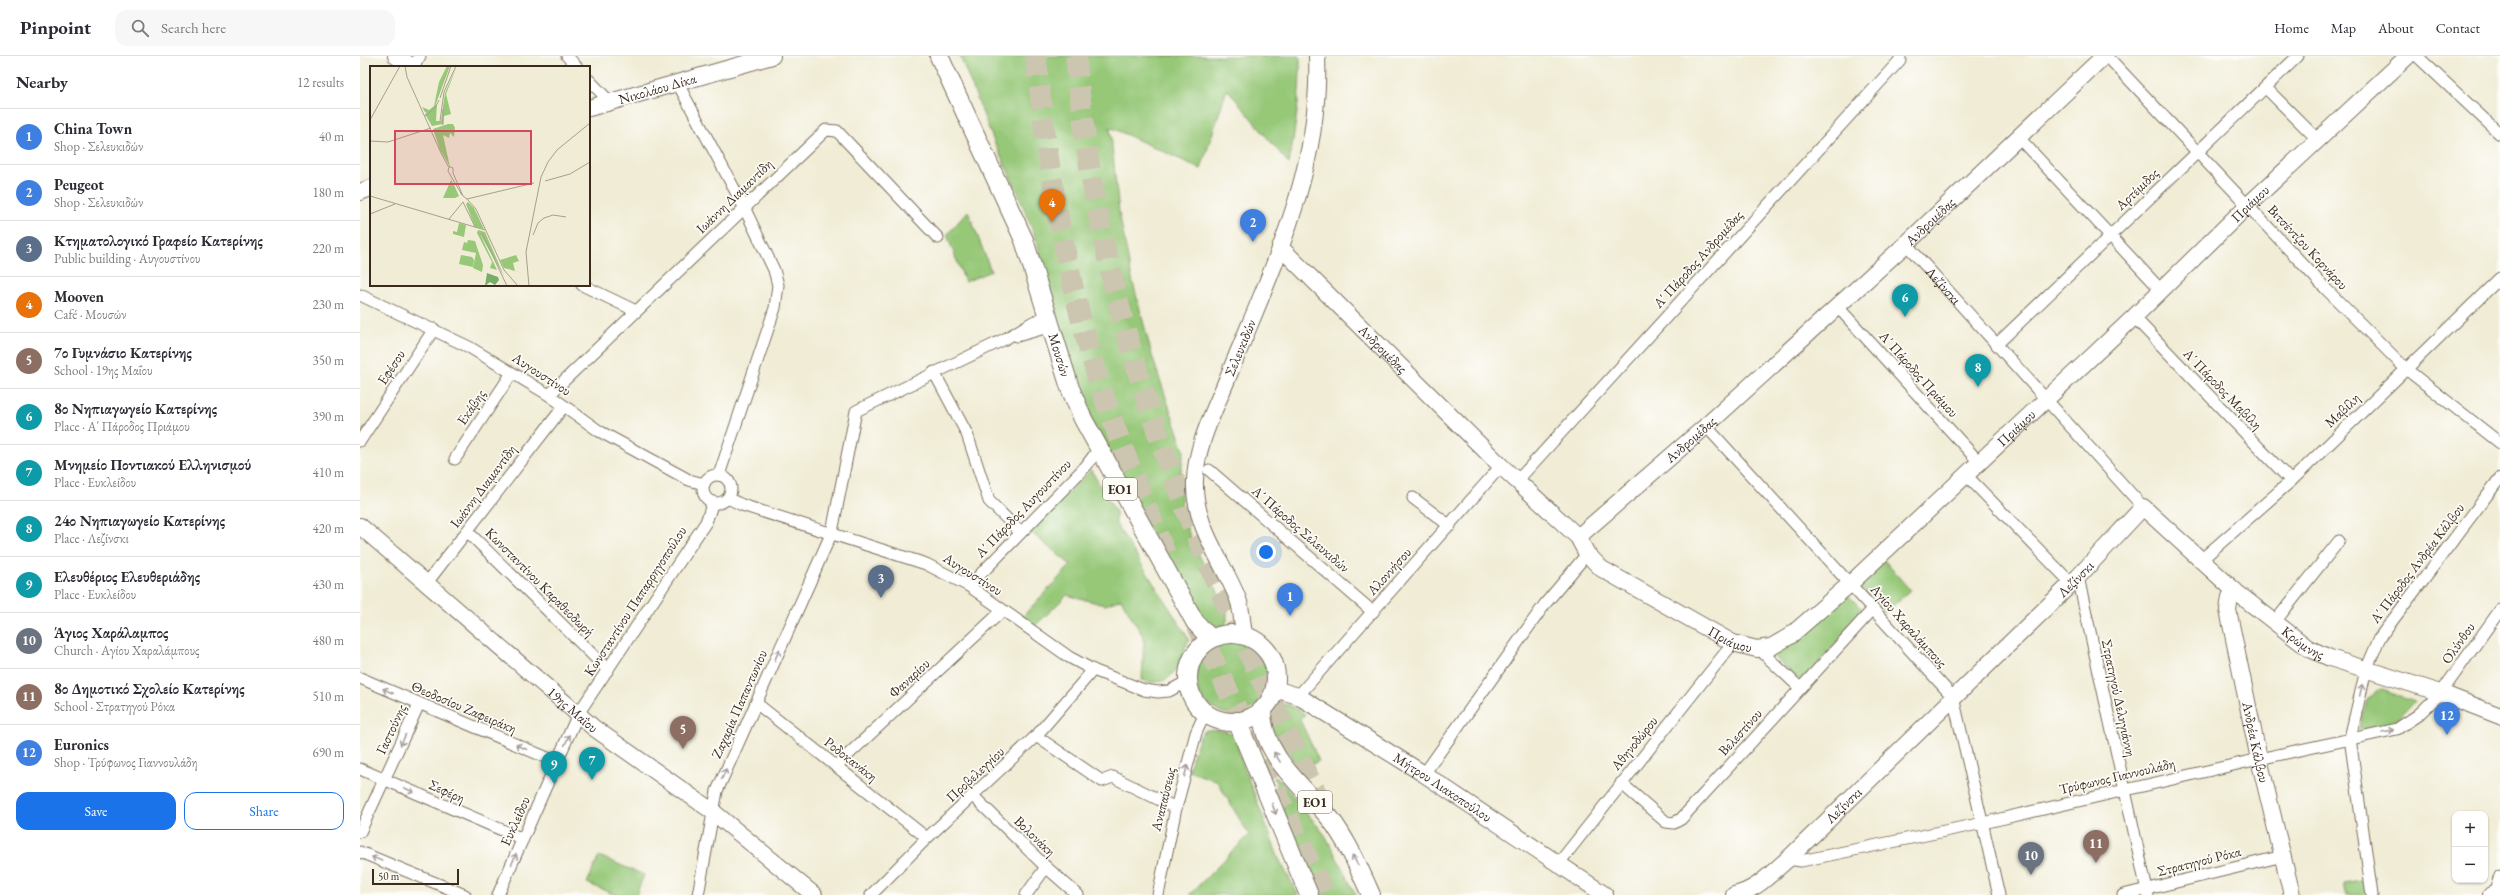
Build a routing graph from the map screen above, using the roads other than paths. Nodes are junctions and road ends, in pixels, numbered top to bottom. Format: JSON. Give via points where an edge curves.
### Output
{"nodes":[{"id":1,"x":396,"y":56,"type":"edge"},
{"id":2,"x":420,"y":56,"type":"edge"},
{"id":3,"x":567,"y":56,"type":"edge"},
{"id":4,"x":772,"y":56,"type":"edge"},
{"id":5,"x":939,"y":56,"type":"edge"},
{"id":6,"x":946,"y":56,"type":"edge"},
{"id":7,"x":1317,"y":56,"type":"edge"},
{"id":8,"x":1900,"y":56,"type":"edge"},
{"id":9,"x":2105,"y":56,"type":"edge"},
{"id":10,"x":2298,"y":56,"type":"edge"},
{"id":11,"x":2408,"y":56,"type":"edge"},
{"id":12,"x":2417,"y":56,"type":"edge"},
{"id":13,"x":743,"y":60,"type":"edge"},
{"id":14,"x":411,"y":66,"type":"edge"},
{"id":15,"x":414,"y":66,"type":"edge"},
{"id":16,"x":576,"y":66,"type":"edge"},
{"id":17,"x":949,"y":79,"type":"junction"},
{"id":18,"x":590,"y":81,"type":"edge"},
{"id":19,"x":677,"y":82,"type":"junction"},
{"id":20,"x":2266,"y":88,"type":"junction"},
{"id":21,"x":609,"y":101,"type":"junction"},
{"id":22,"x":590,"y":108,"type":"edge"},
{"id":23,"x":2500,"y":134,"type":"edge"},
{"id":24,"x":2019,"y":138,"type":"junction"},
{"id":25,"x":2318,"y":140,"type":"junction"},
{"id":26,"x":2197,"y":152,"type":"junction"},
{"id":27,"x":370,"y":188,"type":"edge"},
{"id":28,"x":360,"y":192,"type":"edge"},
{"id":29,"x":2248,"y":205,"type":"junction"},
{"id":30,"x":744,"y":207,"type":"junction"},
{"id":31,"x":2110,"y":236,"type":"junction"},
{"id":32,"x":938,"y":238,"type":"dead end"},
{"id":33,"x":1906,"y":244,"type":"junction"},
{"id":34,"x":1280,"y":247,"type":"junction"},
{"id":35,"x":2500,"y":278,"type":"edge"},
{"id":36,"x":584,"y":286,"type":"edge"},
{"id":37,"x":2161,"y":290,"type":"junction"},
{"id":38,"x":360,"y":295,"type":"edge"},
{"id":39,"x":1837,"y":306,"type":"junction"},
{"id":40,"x":636,"y":311,"type":"junction"},
{"id":41,"x":2134,"y":317,"type":"junction"},
{"id":42,"x":1051,"y":321,"type":"junction"},
{"id":43,"x":434,"y":329,"type":"junction"},
{"id":44,"x":1997,"y":344,"type":"junction"},
{"id":45,"x":2406,"y":369,"type":"junction"},
{"id":46,"x":934,"y":372,"type":"junction"},
{"id":47,"x":512,"y":373,"type":"junction"},
{"id":48,"x":549,"y":395,"type":"junction"},
{"id":49,"x":2047,"y":399,"type":"junction"},
{"id":50,"x":564,"y":406,"type":"junction"},
{"id":51,"x":1706,"y":426,"type":"junction"},
{"id":52,"x":360,"y":441,"type":"edge"},
{"id":53,"x":2500,"y":443,"type":"edge"},
{"id":54,"x":1098,"y":450,"type":"junction"},
{"id":55,"x":454,"y":459,"type":"dead end"},
{"id":56,"x":1979,"y":462,"type":"junction"},
{"id":57,"x":1501,"y":466,"type":"junction"},
{"id":58,"x":1209,"y":470,"type":"dead end"},
{"id":59,"x":719,"y":475,"type":"junction"},
{"id":60,"x":1966,"y":475,"type":"junction"},
{"id":61,"x":2500,"y":478,"type":"edge"},
{"id":62,"x":1517,"y":481,"type":"junction"},
{"id":63,"x":2291,"y":481,"type":"junction"},
{"id":64,"x":704,"y":484,"type":"junction"},
{"id":65,"x":728,"y":498,"type":"junction"},
{"id":66,"x":1413,"y":498,"type":"dead end"},
{"id":67,"x":713,"y":502,"type":"junction"},
{"id":68,"x":2143,"y":507,"type":"junction"},
{"id":69,"x":360,"y":526,"type":"edge"},
{"id":70,"x":1450,"y":526,"type":"junction"},
{"id":71,"x":468,"y":532,"type":"junction"},
{"id":72,"x":832,"y":532,"type":"junction"},
{"id":73,"x":1020,"y":532,"type":"junction"},
{"id":74,"x":1578,"y":537,"type":"junction"},
{"id":75,"x":2339,"y":541,"type":"dead end"},
{"id":76,"x":1587,"y":554,"type":"junction"},
{"id":77,"x":2201,"y":560,"type":"junction"},
{"id":78,"x":2075,"y":580,"type":"junction"},
{"id":79,"x":426,"y":584,"type":"junction"},
{"id":80,"x":1851,"y":584,"type":"junction"},
{"id":81,"x":969,"y":586,"type":"junction"},
{"id":82,"x":2234,"y":591,"type":"junction"},
{"id":83,"x":1873,"y":609,"type":"junction"},
{"id":84,"x":2500,"y":610,"type":"edge"},
{"id":85,"x":1002,"y":611,"type":"junction"},
{"id":86,"x":1373,"y":612,"type":"junction"},
{"id":87,"x":2274,"y":623,"type":"junction"},
{"id":88,"x":1244,"y":635,"type":"junction"},
{"id":89,"x":1212,"y":639,"type":"junction"},
{"id":90,"x":1733,"y":643,"type":"junction"},
{"id":91,"x":1764,"y":648,"type":"junction"},
{"id":92,"x":608,"y":670,"type":"junction"},
{"id":93,"x":1093,"y":670,"type":"junction"},
{"id":94,"x":2366,"y":670,"type":"junction"},
{"id":95,"x":360,"y":678,"type":"edge"},
{"id":96,"x":1188,"y":681,"type":"junction"},
{"id":97,"x":1800,"y":688,"type":"junction"},
{"id":98,"x":1275,"y":689,"type":"junction"},
{"id":99,"x":2441,"y":694,"type":"junction"},
{"id":100,"x":1298,"y":696,"type":"junction"},
{"id":101,"x":1953,"y":697,"type":"junction"},
{"id":102,"x":756,"y":703,"type":"junction"},
{"id":103,"x":420,"y":704,"type":"junction"},
{"id":104,"x":1262,"y":710,"type":"junction"},
{"id":105,"x":578,"y":714,"type":"junction"},
{"id":106,"x":1209,"y":715,"type":"junction"},
{"id":107,"x":2500,"y":716,"type":"edge"},
{"id":108,"x":1237,"y":722,"type":"junction"},
{"id":109,"x":1036,"y":736,"type":"junction"},
{"id":110,"x":2350,"y":738,"type":"junction"},
{"id":111,"x":2259,"y":758,"type":"junction"},
{"id":112,"x":557,"y":762,"type":"junction"},
{"id":113,"x":836,"y":766,"type":"junction"},
{"id":114,"x":360,"y":769,"type":"edge"},
{"id":115,"x":1424,"y":774,"type":"junction"},
{"id":116,"x":385,"y":779,"type":"junction"},
{"id":117,"x":1621,"y":783,"type":"junction"},
{"id":118,"x":2124,"y":790,"type":"junction"},
{"id":119,"x":973,"y":796,"type":"junction"},
{"id":120,"x":1176,"y":808,"type":"junction"},
{"id":121,"x":712,"y":811,"type":"junction"},
{"id":122,"x":1983,"y":823,"type":"junction"},
{"id":123,"x":360,"y":832,"type":"edge"},
{"id":124,"x":927,"y":838,"type":"junction"},
{"id":125,"x":523,"y":839,"type":"junction"},
{"id":126,"x":360,"y":852,"type":"edge"},
{"id":127,"x":2283,"y":856,"type":"junction"},
{"id":128,"x":1788,"y":859,"type":"junction"},
{"id":129,"x":1559,"y":863,"type":"junction"},
{"id":130,"x":1046,"y":867,"type":"junction"},
{"id":131,"x":2500,"y":876,"type":"edge"},
{"id":132,"x":2147,"y":892,"type":"edge"},
{"id":133,"x":1745,"y":894,"type":"edge"},
{"id":134,"x":2495,"y":894,"type":"edge"},
{"id":135,"x":465,"y":895,"type":"edge"},
{"id":136,"x":498,"y":895,"type":"edge"},
{"id":137,"x":698,"y":895,"type":"edge"},
{"id":138,"x":814,"y":895,"type":"edge"},
{"id":139,"x":872,"y":895,"type":"edge"},
{"id":140,"x":1026,"y":895,"type":"edge"},
{"id":141,"x":1078,"y":895,"type":"edge"},
{"id":142,"x":1158,"y":895,"type":"edge"},
{"id":143,"x":1309,"y":895,"type":"edge"},
{"id":144,"x":1371,"y":895,"type":"edge"},
{"id":145,"x":1605,"y":895,"type":"edge"},
{"id":146,"x":1999,"y":895,"type":"edge"},
{"id":147,"x":2123,"y":895,"type":"edge"},
{"id":148,"x":2292,"y":895,"type":"edge"},
{"id":149,"x":2372,"y":895,"type":"edge"}],
"edges":[{"from":1,"to":14,"type":"street"},
{"from":2,"to":15,"type":"street"},
{"from":3,"to":16,"type":"street"},
{"from":4,"to":13,"type":"street","name":"Νικολάου Δίκα"},
{"from":5,"to":17,"type":"main road","name":"Μουσών","number":"ΕΟ1"},
{"from":6,"to":17,"type":"street"},
{"from":7,"to":34,"type":"street","name":"Σελευκιδών","via":[[1312,140],[1296,208]]},
{"from":8,"to":62,"type":"street","name":"Α΄ Πάροδος Ανδρομέδας","via":[[1900,60]]},
{"from":9,"to":24,"type":"street","name":"Ανδρομέδας"},
{"from":9,"to":26,"type":"street","name":"Βιτσέντζου Κορνάρου"},
{"from":10,"to":20,"type":"street","name":"Αρτέμιδος"},
{"from":11,"to":25,"type":"street","name":"Πριάμου"},
{"from":12,"to":23,"type":"street"},
{"from":13,"to":19,"type":"street","name":"Νικολάου Δίκα"},
{"from":17,"to":42,"type":"main road","name":"Μουσών","number":"ΕΟ1","via":[[1024,240]]},
{"from":18,"to":21,"type":"street"},
{"from":19,"to":21,"type":"street","name":"Νικολάου Δίκα"},
{"from":19,"to":30,"type":"street"},
{"from":20,"to":25,"type":"street"},
{"from":20,"to":26,"type":"street","name":"Αρτέμιδος"},
{"from":21,"to":22,"type":"street","name":"Νικολάου Δίκα"},
{"from":24,"to":31,"type":"street"},
{"from":24,"to":33,"type":"street","name":"Ανδρομέδας"},
{"from":25,"to":29,"type":"street","name":"Πριάμου"},
{"from":26,"to":29,"type":"street","name":"Βιτσέντζου Κορνάρου"},
{"from":26,"to":31,"type":"street","name":"Αρτέμιδος"},
{"from":27,"to":28,"type":"street"},
{"from":29,"to":37,"type":"street","name":"Πριάμου"},
{"from":29,"to":45,"type":"street","name":"Βιτσέντζου Κορνάρου"},
{"from":30,"to":32,"type":"street","name":"Ιωάννη Διαμαντίδη","via":[[826,130],[832,129],[837,131]]},
{"from":30,"to":40,"type":"street","name":"Ιωάννη Διαμαντίδη"},
{"from":30,"to":59,"type":"street","via":[[774,270],[777,294]]},
{"from":31,"to":37,"type":"street"},
{"from":31,"to":44,"type":"street","name":"Αρτέμιδος"},
{"from":33,"to":39,"type":"street","name":"Ανδρομέδας"},
{"from":33,"to":44,"type":"street","name":"Λεζίνσκι"},
{"from":34,"to":57,"type":"street","name":"Ανδρομέδας"},
{"from":34,"to":88,"type":"street","name":"Σελευκιδών","via":[[1206,434],[1195,477],[1196,507],[1202,526],[1238,600]]},
{"from":35,"to":45,"type":"street","name":"Μαβίλη"},
{"from":36,"to":40,"type":"street"},
{"from":37,"to":41,"type":"street","name":"Πριάμου"},
{"from":38,"to":43,"type":"street","name":"Αυγουστίνου"},
{"from":39,"to":51,"type":"street","name":"Ανδρομέδας"},
{"from":39,"to":56,"type":"street","name":"Α΄ Πάροδος Πριάμου"},
{"from":40,"to":48,"type":"street","name":"Ιωάννη Διαμαντίδη"},
{"from":41,"to":49,"type":"street","name":"Πριάμου"},
{"from":41,"to":63,"type":"street","name":"Α΄ Πάροδος Μαβίλη"},
{"from":42,"to":46,"type":"street"},
{"from":42,"to":54,"type":"main road","name":"Μουσών","number":"ΕΟ1","via":[[1070,388]]},
{"from":43,"to":47,"type":"street","name":"Αυγουστίνου"},
{"from":43,"to":52,"type":"street","name":"Εφέσου"},
{"from":44,"to":49,"type":"street","name":"Λεζίνσκι"},
{"from":45,"to":53,"type":"street","name":"Βιτσέντζου Κορνάρου"},
{"from":45,"to":63,"type":"street","name":"Μαβίλη"},
{"from":46,"to":72,"type":"street","name":"Ζαχαρία Παπαντωνίου","via":[[856,411]]},
{"from":46,"to":73,"type":"street","via":[[967,434],[989,501]]},
{"from":47,"to":48,"type":"street","name":"Αυγουστίνου"},
{"from":47,"to":55,"type":"street","name":"Εκάβης"},
{"from":48,"to":50,"type":"street","name":"Αυγουστίνου"},
{"from":49,"to":56,"type":"street","name":"Πριάμου"},
{"from":49,"to":68,"type":"street","name":"Λεζίνσκι"},
{"from":50,"to":64,"type":"street","name":"Αυγουστίνου","via":[[599,431],[689,480]]},
{"from":50,"to":71,"type":"street","name":"Ιωάννη Διαμαντίδη"},
{"from":51,"to":74,"type":"street","name":"Ανδρομέδας"},
{"from":51,"to":80,"type":"street","name":"Αγίου Χαραλάμπους"},
{"from":54,"to":73,"type":"street","name":"Α΄ Πάροδος Αυγουστίνου","via":[[1086,466]]},
{"from":54,"to":89,"type":"main road","name":"Μουσών","number":"ΕΟ1","via":[[1195,622]]},
{"from":56,"to":60,"type":"street","name":"Πριάμου"},
{"from":57,"to":62,"type":"street","name":"Ανδρομέδας"},
{"from":57,"to":70,"type":"street","name":"Αλοννήσου"},
{"from":58,"to":86,"type":"street","name":"Α΄ Πάροδος Σελευκιδών"},
{"from":59,"to":64,"type":"street","via":[[710,477]]},
{"from":59,"to":65,"type":"street","via":[[729,482],[731,490]]},
{"from":60,"to":78,"type":"street"},
{"from":60,"to":80,"type":"street","name":"Πριάμου"},
{"from":61,"to":94,"type":"street","name":"Α΄ Πάροδος Ανδρέα Κάλβου","via":[[2380,637]]},
{"from":62,"to":74,"type":"street","name":"Ανδρομέδας"},
{"from":63,"to":77,"type":"street","name":"Μαβίλη"},
{"from":64,"to":67,"type":"street","via":[[706,497]]},
{"from":65,"to":67,"type":"street","via":[[721,502]]},
{"from":65,"to":72,"type":"street","name":"Αυγουστίνου","via":[[742,505]]},
{"from":66,"to":70,"type":"street"},
{"from":67,"to":92,"type":"street","name":"Κωνσταντίνου Παπαρρηγοπούλου","via":[[706,522]]},
{"from":68,"to":77,"type":"street","name":"Κρώμνης"},
{"from":68,"to":78,"type":"street","name":"Λεζίνσκι"},
{"from":69,"to":79,"type":"street","name":"19ης Μαΐου"},
{"from":70,"to":86,"type":"street","name":"Αλοννήσου"},
{"from":71,"to":79,"type":"street","name":"Ιωάννη Διαμαντίδη"},
{"from":71,"to":92,"type":"street","name":"Κωνσταντίνου Καραθεοδωρή"},
{"from":72,"to":81,"type":"street","name":"Αυγουστίνου","via":[[926,564]]},
{"from":102,"to":72,"type":"street","name":"Ζαχαρία Παπαντωνίου","one_way":true},
{"from":73,"to":81,"type":"street","name":"Α΄ Πάροδος Αυγουστίνου"},
{"from":74,"to":76,"type":"street","name":"Πριάμου"},
{"from":75,"to":87,"type":"street"},
{"from":76,"to":90,"type":"street","name":"Πριάμου","via":[[1602,569]]},
{"from":76,"to":115,"type":"street","via":[[1545,604]]},
{"from":77,"to":82,"type":"street","name":"Κρώμνης"},
{"from":78,"to":101,"type":"street","name":"Λεζίνσκι"},
{"from":78,"to":118,"type":"street","name":"Στρατηγού Δεληγιάννη"},
{"from":79,"to":105,"type":"street","name":"19ης Μαΐου"},
{"from":80,"to":83,"type":"street","name":"Αγίου Χαραλάμπους"},
{"from":80,"to":91,"type":"street","name":"Πριάμου","via":[[1790,636],[1772,647]]},
{"from":81,"to":85,"type":"street","name":"Αυγουστίνου"},
{"from":82,"to":87,"type":"street","name":"Κρώμνης"},
{"from":82,"to":111,"type":"street","name":"Ανδρέα Κάλβου","via":[[2228,610]]},
{"from":83,"to":97,"type":"street","name":"Βελεστίνου"},
{"from":83,"to":101,"type":"street","name":"Αγίου Χαραλάμπους"},
{"from":84,"to":99,"type":"street","name":"Ολύνθου"},
{"from":85,"to":93,"type":"street","name":"Αυγουστίνου","via":[[1069,657]]},
{"from":85,"to":113,"type":"street","name":"Φαναρίου"},
{"from":86,"to":100,"type":"street","name":"Αλοννήσου"},
{"from":87,"to":94,"type":"street","name":"Κρώμνης","via":[[2308,648]]},
{"from":88,"to":89,"type":"main road","via":[[1222,635]]},
{"from":88,"to":98,"type":"main road","via":[[1260,643],[1271,656],[1276,672]]},
{"from":89,"to":96,"type":"main road","via":[[1203,645],[1194,657]]},
{"from":90,"to":91,"type":"street","name":"Πριάμου","via":[[1757,649]]},
{"from":90,"to":117,"type":"street","name":"Αθηνοδώρου"},
{"from":91,"to":97,"type":"street","via":[[1765,655]]},
{"from":92,"to":105,"type":"street","name":"Κωνσταντίνου Παπαρρηγοπούλου"},
{"from":93,"to":96,"type":"street","name":"Αυγουστίνου","via":[[1144,690],[1158,692],[1169,691]]},
{"from":93,"to":109,"type":"street","name":"Προβελεγγίου"},
{"from":94,"to":99,"type":"street","name":"Κρώμνης"},
{"from":110,"to":94,"type":"street","name":"Α΄ Πάροδος Ανδρέα Κάλβου","one_way":true},
{"from":103,"to":95,"type":"street","name":"Θεοδοσίου Ζαφειράκη","one_way":true},
{"from":96,"to":106,"type":"main road","via":[[1194,700]]},
{"from":97,"to":117,"type":"street","name":"Βελεστίνου","via":[[1681,819],[1674,823],[1666,822]]},
{"from":98,"to":100,"type":"street","name":"Μήτρου Λιακοπούλου"},
{"from":98,"to":104,"type":"main road","via":[[1270,701]]},
{"from":99,"to":107,"type":"street","name":"Κρώμνης"},
{"from":110,"to":99,"type":"street","name":"Τρύφωνος Γιαννουλάδη","one_way":true,"via":[[2397,729],[2418,716]]},
{"from":100,"to":115,"type":"street","name":"Μήτρου Λιακοπούλου"},
{"from":101,"to":122,"type":"street","name":"Αγίου Χαραλάμπους"},
{"from":101,"to":128,"type":"street","name":"Λεζίνσκι"},
{"from":102,"to":113,"type":"street","name":"Ροδοκανάκη"},
{"from":121,"to":102,"type":"street","name":"Ζαχαρία Παπαντωνίου","one_way":true,"via":[[717,791]]},
{"from":112,"to":103,"type":"street","name":"Θεοδοσίου Ζαφειράκη","one_way":true},
{"from":103,"to":116,"type":"street","name":"Γαστούνης","one_way":true},
{"from":104,"to":108,"type":"main road"},
{"from":144,"to":104,"type":"main road","number":"ΕΟ1","one_way":true,"via":[[1357,863],[1337,829],[1272,750],[1262,724]]},
{"from":112,"to":105,"type":"street","name":"Ευκλείδου","one_way":true},
{"from":105,"to":121,"type":"street","name":"19ης Μαΐου"},
{"from":106,"to":108,"type":"main road"},
{"from":120,"to":106,"type":"street","name":"Αναπαύσεως","one_way":true,"via":[[1196,733],[1201,722]]},
{"from":108,"to":143,"type":"main road","one_way":true},
{"from":109,"to":119,"type":"street","name":"Προβελεγγίου"},
{"from":109,"to":120,"type":"street","via":[[1102,780],[1113,777]]},
{"from":110,"to":111,"type":"street","name":"Τρύφωνος Γιαννουλάδη"},
{"from":110,"to":149,"type":"street"},
{"from":111,"to":118,"type":"street","name":"Τρύφωνος Γιαννουλάδη"},
{"from":111,"to":127,"type":"street","name":"Ανδρέα Κάλβου"},
{"from":112,"to":125,"type":"street","name":"Ευκλείδου"},
{"from":113,"to":124,"type":"street","name":"Ροδοκανάκη"},
{"from":114,"to":116,"type":"street","name":"Σεφέρη"},
{"from":115,"to":129,"type":"street","name":"Μήτρου Λιακοπούλου"},
{"from":116,"to":123,"type":"street","name":"Γαστούνης"},
{"from":116,"to":125,"type":"street","name":"Σεφέρη","one_way":true},
{"from":117,"to":129,"type":"street","name":"Αθηνοδώρου"},
{"from":118,"to":122,"type":"street","name":"Τρύφωνος Γιαννουλάδη"},
{"from":118,"to":132,"type":"street","name":"Στρατηγού Δεληγιάννη"},
{"from":119,"to":124,"type":"street","name":"Προβελεγγίου"},
{"from":119,"to":130,"type":"street","name":"Βολονάκη"},
{"from":120,"to":142,"type":"street","name":"Αναπαύσεως"},
{"from":121,"to":137,"type":"street","name":"Ζαχαρία Παπαντωνίου"},
{"from":121,"to":138,"type":"street","name":"19ης Μαΐου"},
{"from":122,"to":128,"type":"street","name":"Τρύφωνος Γιαννουλάδη","via":[[1801,861]]},
{"from":122,"to":146,"type":"street","name":"Αγίου Χαραλάμπους"},
{"from":124,"to":139,"type":"street","name":"Προβελεγγίου"},
{"from":136,"to":125,"type":"street","name":"Ευκλείδου","one_way":true},
{"from":135,"to":126,"type":"street","one_way":true},
{"from":127,"to":132,"type":"street","name":"Στρατηγού Ρόκα"},
{"from":127,"to":148,"type":"street","name":"Ανδρέα Κάλβου"},
{"from":128,"to":133,"type":"street","name":"Λεζίνσκι"},
{"from":129,"to":145,"type":"street","name":"Μήτρου Λιακοπούλου"},
{"from":130,"to":140,"type":"street"},
{"from":130,"to":141,"type":"street","name":"Βολονάκη"},
{"from":131,"to":134,"type":"street"},
{"from":132,"to":147,"type":"street","name":"Στρατηγού Ρόκα"}]}
